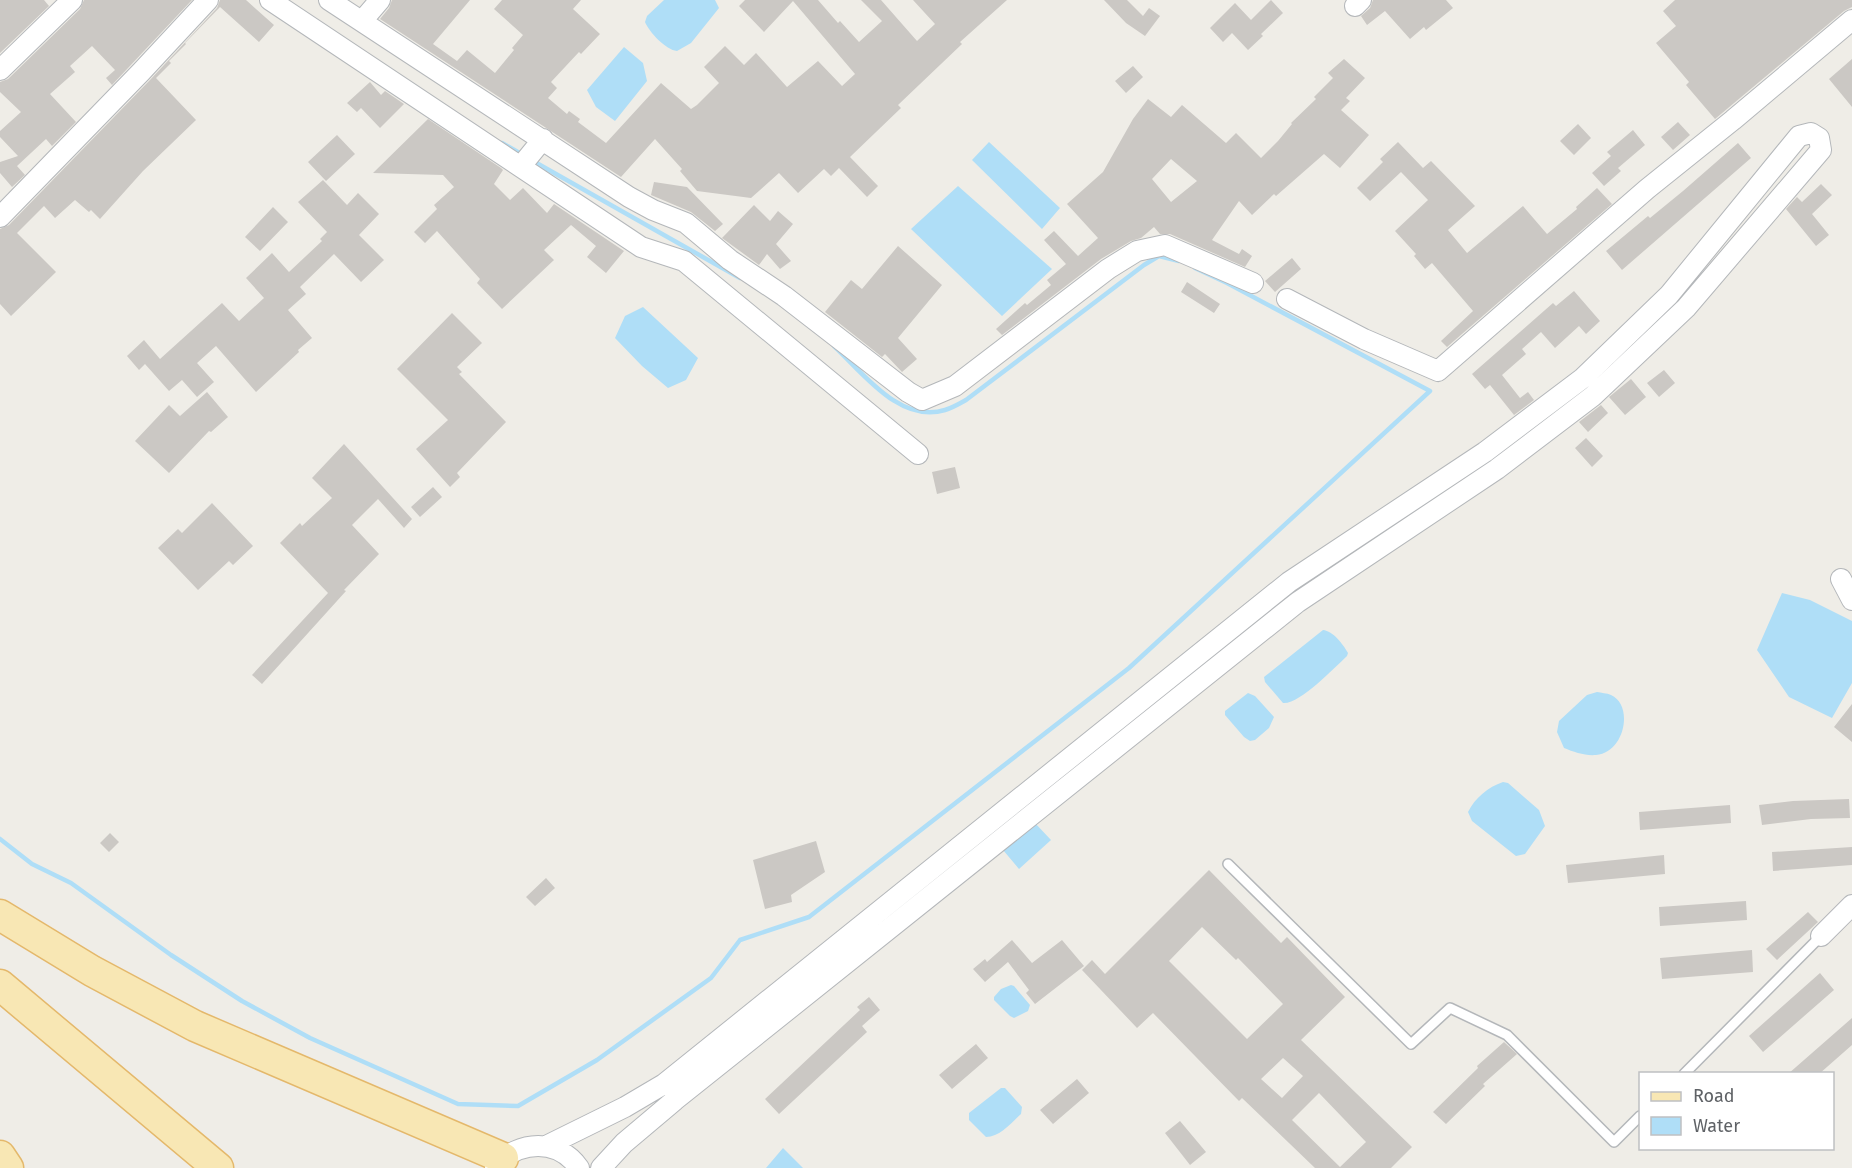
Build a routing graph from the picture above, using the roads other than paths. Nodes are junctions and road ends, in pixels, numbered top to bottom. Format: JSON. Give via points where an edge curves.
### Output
{"nodes":[{"id":1,"x":72,"y":0,"type":"edge"},
{"id":2,"x":208,"y":0,"type":"edge"},
{"id":3,"x":270,"y":0,"type":"edge"},
{"id":4,"x":329,"y":0,"type":"edge"},
{"id":5,"x":380,"y":0,"type":"edge"},
{"id":6,"x":1852,"y":20,"type":"edge"},
{"id":7,"x":362,"y":21,"type":"junction"},
{"id":8,"x":0,"y":70,"type":"edge"},
{"id":9,"x":543,"y":139,"type":"junction"},
{"id":10,"x":521,"y":166,"type":"junction"},
{"id":11,"x":0,"y":217,"type":"edge"},
{"id":12,"x":1253,"y":283,"type":"dead end"},
{"id":13,"x":1287,"y":299,"type":"dead end"},
{"id":14,"x":918,"y":454,"type":"dead end"},
{"id":15,"x":1841,"y":579,"type":"dead end"},
{"id":16,"x":1852,"y":600,"type":"edge"},
{"id":17,"x":1228,"y":864,"type":"dead end"},
{"id":18,"x":1852,"y":905,"type":"edge"},
{"id":19,"x":0,"y":915,"type":"edge"},
{"id":20,"x":1821,"y":936,"type":"joint"},
{"id":21,"x":0,"y":985,"type":"edge"},
{"id":22,"x":0,"y":1008,"type":"edge"},
{"id":23,"x":1686,"y":1072,"type":"edge"},
{"id":24,"x":1639,"y":1118,"type":"edge"},
{"id":25,"x":546,"y":1146,"type":"junction"},
{"id":26,"x":0,"y":1156,"type":"edge"},
{"id":27,"x":498,"y":1163,"type":"edge"},
{"id":28,"x":8,"y":1168,"type":"edge"},
{"id":29,"x":188,"y":1168,"type":"edge"},
{"id":30,"x":218,"y":1168,"type":"edge"},
{"id":31,"x":579,"y":1168,"type":"edge"},
{"id":32,"x":601,"y":1168,"type":"edge"}],
"edges":[{"from":1,"to":8,"type":"street"},
{"from":2,"to":11,"type":"street"},
{"from":3,"to":10,"type":"street"},
{"from":4,"to":7,"type":"street"},
{"from":5,"to":7,"type":"street"},
{"from":6,"to":13,"type":"street","via":[[1647,189],[1438,371]]},
{"from":7,"to":9,"type":"street"},
{"from":9,"to":10,"type":"street"},
{"from":9,"to":12,"type":"street","via":[[629,197],[686,223],[730,260],[922,400],[955,386],[1137,251],[1165,245]]},
{"from":10,"to":14,"type":"street","via":[[641,247],[684,261]]},
{"from":15,"to":16,"type":"street"},
{"from":17,"to":24,"type":"lane","via":[[1411,1044],[1450,1008],[1507,1035],[1614,1142]]},
{"from":18,"to":20,"type":"street"},
{"from":19,"to":27,"type":"main road","via":[[92,971],[195,1026]]},
{"from":20,"to":23,"type":"lane"},
{"from":21,"to":30,"type":"main road"},
{"from":22,"to":29,"type":"main road"},
{"from":25,"to":27,"type":"street","via":[[523,1147]]},
{"from":25,"to":31,"type":"street","via":[[567,1155]]},
{"from":25,"to":32,"type":"street","via":[[664,1084],[1289,582],[1485,452],[1583,378],[1669,296],[1799,135],[1811,133],[1819,138],[1821,150],[1686,308],[1593,396],[1497,470],[1298,602],[675,1100]]},
{"from":26,"to":28,"type":"main road"}]}
